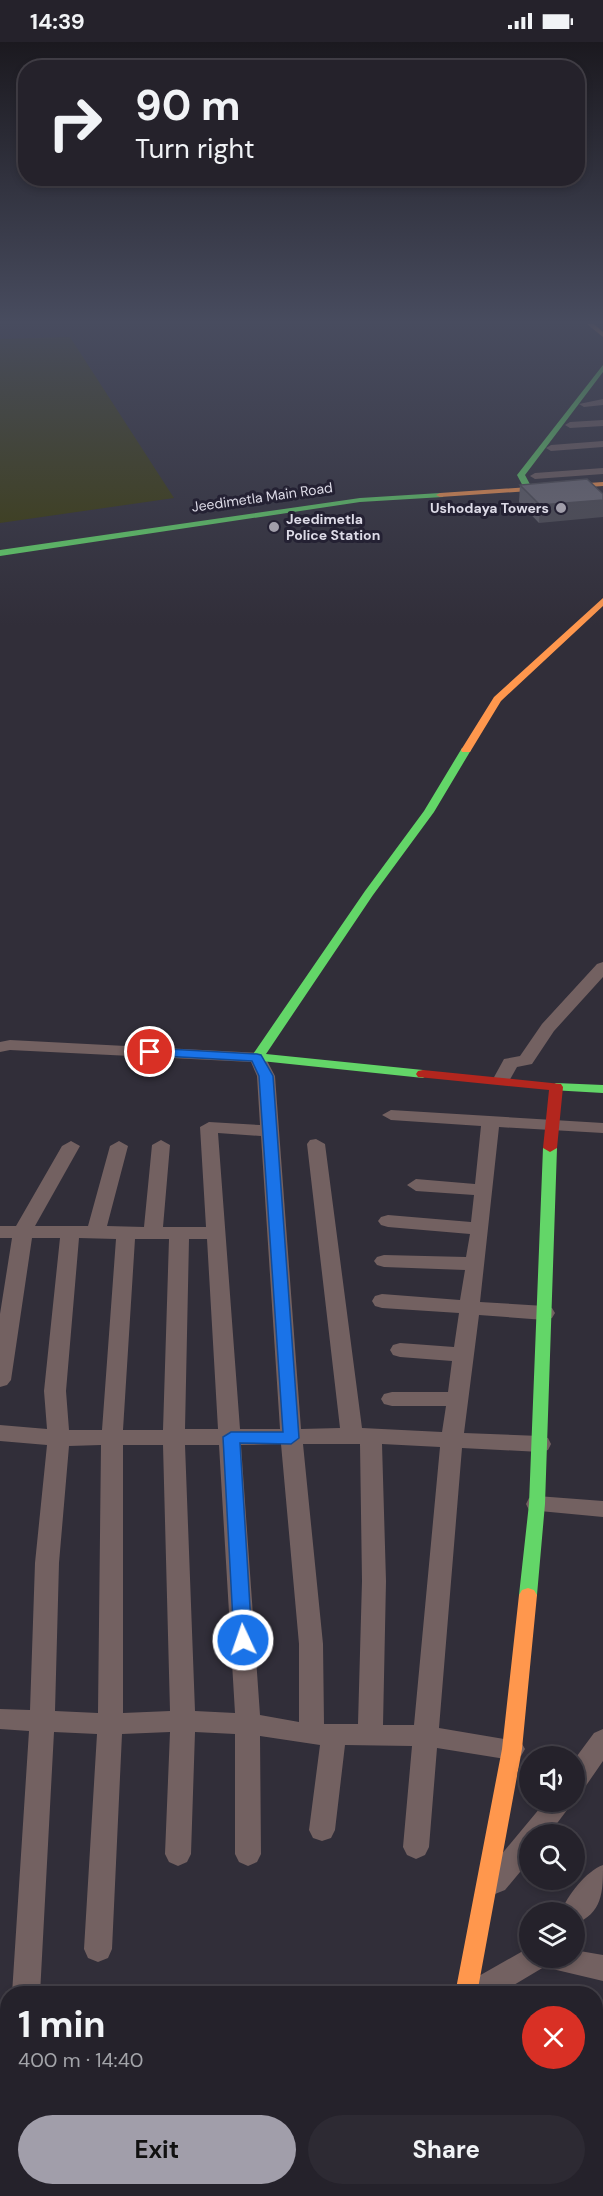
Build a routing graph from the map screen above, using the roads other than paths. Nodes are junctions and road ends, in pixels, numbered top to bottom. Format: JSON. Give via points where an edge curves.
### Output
{"nodes":[{"id":1,"x":568,"y":425,"type":"edge"},
{"id":2,"x":570,"y":425,"type":"joint"},
{"id":3,"x":578,"y":425,"type":"edge"},
{"id":4,"x":603,"y":444,"type":"edge"},
{"id":5,"x":551,"y":448,"type":"junction"},
{"id":6,"x":603,"y":471,"type":"edge"},
{"id":7,"x":600,"y":482,"type":"edge"},
{"id":8,"x":532,"y":483,"type":"junction"},
{"id":9,"x":459,"y":493,"type":"junction"},
{"id":10,"x":603,"y":496,"type":"edge"},
{"id":11,"x":228,"y":516,"type":"junction"},
{"id":12,"x":0,"y":547,"type":"edge"},
{"id":13,"x":0,"y":553,"type":"edge"},
{"id":14,"x":603,"y":601,"type":"edge"},
{"id":15,"x":603,"y":967,"type":"edge"},
{"id":16,"x":0,"y":1047,"type":"edge"},
{"id":17,"x":257,"y":1058,"type":"junction"},
{"id":18,"x":502,"y":1079,"type":"junction"},
{"id":19,"x":556,"y":1087,"type":"junction"},
{"id":20,"x":603,"y":1089,"type":"edge"},
{"id":21,"x":391,"y":1115,"type":"dead end"},
{"id":22,"x":491,"y":1121,"type":"junction"},
{"id":23,"x":551,"y":1125,"type":"junction"},
{"id":24,"x":603,"y":1128,"type":"edge"},
{"id":25,"x":268,"y":1131,"type":"junction"},
{"id":26,"x":316,"y":1144,"type":"dead end"},
{"id":27,"x":71,"y":1146,"type":"dead end"},
{"id":28,"x":119,"y":1146,"type":"dead end"},
{"id":29,"x":161,"y":1146,"type":"dead end"},
{"id":30,"x":417,"y":1185,"type":"dead end"},
{"id":31,"x":483,"y":1191,"type":"junction"},
{"id":32,"x":388,"y":1221,"type":"dead end"},
{"id":33,"x":480,"y":1229,"type":"junction"},
{"id":34,"x":23,"y":1231,"type":"junction"},
{"id":35,"x":70,"y":1231,"type":"junction"},
{"id":36,"x":96,"y":1231,"type":"junction"},
{"id":37,"x":0,"y":1232,"type":"edge"},
{"id":38,"x":126,"y":1232,"type":"junction"},
{"id":39,"x":153,"y":1232,"type":"junction"},
{"id":40,"x":179,"y":1232,"type":"junction"},
{"id":41,"x":215,"y":1233,"type":"junction"},
{"id":42,"x":384,"y":1261,"type":"dead end"},
{"id":43,"x":475,"y":1264,"type":"junction"},
{"id":44,"x":382,"y":1301,"type":"dead end"},
{"id":45,"x":468,"y":1308,"type":"junction"},
{"id":46,"x":545,"y":1313,"type":"junction"},
{"id":47,"x":400,"y":1350,"type":"dead end"},
{"id":48,"x":462,"y":1355,"type":"junction"},
{"id":49,"x":0,"y":1380,"type":"edge"},
{"id":50,"x":457,"y":1399,"type":"junction"},
{"id":51,"x":392,"y":1400,"type":"dead end"},
{"id":52,"x":0,"y":1433,"type":"edge"},
{"id":53,"x":231,"y":1437,"type":"junction"},
{"id":54,"x":361,"y":1437,"type":"junction"},
{"id":55,"x":59,"y":1438,"type":"junction"},
{"id":56,"x":111,"y":1438,"type":"junction"},
{"id":57,"x":174,"y":1438,"type":"junction"},
{"id":58,"x":291,"y":1438,"type":"junction"},
{"id":59,"x":453,"y":1439,"type":"junction"},
{"id":60,"x":540,"y":1444,"type":"junction"},
{"id":61,"x":537,"y":1504,"type":"junction"},
{"id":62,"x":603,"y":1509,"type":"edge"},
{"id":63,"x":0,"y":1719,"type":"edge"},
{"id":64,"x":183,"y":1721,"type":"junction"},
{"id":65,"x":42,"y":1722,"type":"junction"},
{"id":66,"x":110,"y":1724,"type":"junction"},
{"id":67,"x":248,"y":1724,"type":"junction"},
{"id":68,"x":323,"y":1734,"type":"junction"},
{"id":69,"x":370,"y":1734,"type":"junction"},
{"id":70,"x":426,"y":1736,"type":"junction"},
{"id":71,"x":603,"y":1740,"type":"edge"},
{"id":72,"x":512,"y":1749,"type":"junction"},
{"id":73,"x":585,"y":1766,"type":"edge"},
{"id":74,"x":552,"y":1812,"type":"edge"},
{"id":75,"x":542,"y":1824,"type":"edge"},
{"id":76,"x":322,"y":1830,"type":"dead end"},
{"id":77,"x":416,"y":1847,"type":"dead end"},
{"id":78,"x":519,"y":1853,"type":"edge"},
{"id":79,"x":178,"y":1854,"type":"dead end"},
{"id":80,"x":248,"y":1854,"type":"dead end"},
{"id":81,"x":603,"y":1877,"type":"edge"},
{"id":82,"x":484,"y":1895,"type":"junction"},
{"id":83,"x":582,"y":1902,"type":"edge"},
{"id":84,"x":98,"y":1949,"type":"dead end"},
{"id":85,"x":585,"y":1964,"type":"edge"},
{"id":86,"x":519,"y":1967,"type":"edge"},
{"id":87,"x":603,"y":1968,"type":"edge"},
{"id":88,"x":26,"y":1986,"type":"edge"},
{"id":89,"x":467,"y":1986,"type":"edge"},
{"id":90,"x":487,"y":1986,"type":"edge"}],
"edges":[{"from":1,"to":8,"type":"main road"},
{"from":2,"to":3,"type":"street"},
{"from":2,"to":5,"type":"main road"},
{"from":4,"to":5,"type":"street"},
{"from":5,"to":8,"type":"main road"},
{"from":6,"to":8,"type":"street"},
{"from":7,"to":8,"type":"main road","name":"Jeedimetla Main Road"},
{"from":7,"to":9,"type":"main road","name":"Jeedimetla Main Road"},
{"from":7,"to":10,"type":"main road"},
{"from":8,"to":9,"type":"main road"},
{"from":8,"to":11,"type":"main road","name":"Jeedimetla Main Road","via":[[358,496]]},
{"from":9,"to":11,"type":"main road","name":"Jeedimetla Main Road"},
{"from":11,"to":12,"type":"main road","name":"Jeedimetla Main Road"},
{"from":11,"to":13,"type":"main road","name":"Jeedimetla Main Road"},
{"from":14,"to":17,"type":"main road","via":[[497,699],[429,812]]},
{"from":15,"to":18,"type":"street","via":[[548,1028],[526,1060],[510,1063]]},
{"from":16,"to":17,"type":"street"},
{"from":17,"to":18,"type":"main road"},
{"from":17,"to":25,"type":"street","via":[[266,1076]]},
{"from":18,"to":19,"type":"main road"},
{"from":19,"to":20,"type":"main road"},
{"from":19,"to":23,"type":"main road"},
{"from":21,"to":22,"type":"street"},
{"from":22,"to":23,"type":"street"},
{"from":22,"to":31,"type":"street"},
{"from":23,"to":24,"type":"street"},
{"from":23,"to":46,"type":"main road"},
{"from":25,"to":41,"type":"street","via":[[209,1127]]},
{"from":25,"to":58,"type":"street"},
{"from":26,"to":54,"type":"street"},
{"from":27,"to":34,"type":"street"},
{"from":28,"to":36,"type":"street"},
{"from":29,"to":39,"type":"street"},
{"from":30,"to":31,"type":"street"},
{"from":31,"to":33,"type":"street"},
{"from":32,"to":33,"type":"street"},
{"from":33,"to":43,"type":"street"},
{"from":34,"to":35,"type":"street"},
{"from":34,"to":37,"type":"street"},
{"from":34,"to":49,"type":"street"},
{"from":35,"to":36,"type":"street"},
{"from":35,"to":55,"type":"street","via":[[55,1391]]},
{"from":36,"to":38,"type":"street"},
{"from":38,"to":39,"type":"street"},
{"from":38,"to":56,"type":"street"},
{"from":39,"to":40,"type":"street"},
{"from":40,"to":41,"type":"street"},
{"from":40,"to":57,"type":"street"},
{"from":41,"to":53,"type":"street"},
{"from":42,"to":43,"type":"street"},
{"from":43,"to":45,"type":"street"},
{"from":44,"to":45,"type":"street"},
{"from":45,"to":46,"type":"street"},
{"from":45,"to":48,"type":"street"},
{"from":46,"to":60,"type":"main road"},
{"from":47,"to":48,"type":"street"},
{"from":48,"to":50,"type":"street"},
{"from":50,"to":51,"type":"street"},
{"from":50,"to":59,"type":"street"},
{"from":52,"to":55,"type":"street"},
{"from":53,"to":57,"type":"street"},
{"from":53,"to":58,"type":"street"},
{"from":53,"to":67,"type":"street"},
{"from":54,"to":58,"type":"street"},
{"from":54,"to":59,"type":"street"},
{"from":54,"to":69,"type":"street","via":[[374,1581]]},
{"from":55,"to":56,"type":"street"},
{"from":55,"to":65,"type":"street","via":[[47,1563]]},
{"from":56,"to":57,"type":"street"},
{"from":56,"to":66,"type":"street"},
{"from":57,"to":64,"type":"street"},
{"from":58,"to":68,"type":"street"},
{"from":59,"to":60,"type":"street"},
{"from":59,"to":70,"type":"street"},
{"from":60,"to":61,"type":"main road"},
{"from":61,"to":62,"type":"street"},
{"from":61,"to":72,"type":"main road"},
{"from":63,"to":65,"type":"street"},
{"from":64,"to":66,"type":"street"},
{"from":64,"to":67,"type":"street"},
{"from":64,"to":79,"type":"street"},
{"from":65,"to":66,"type":"street"},
{"from":65,"to":88,"type":"street"},
{"from":66,"to":84,"type":"street"},
{"from":67,"to":68,"type":"street"},
{"from":67,"to":80,"type":"street"},
{"from":68,"to":69,"type":"street"},
{"from":68,"to":76,"type":"street"},
{"from":69,"to":70,"type":"street"},
{"from":70,"to":72,"type":"street"},
{"from":70,"to":77,"type":"street"},
{"from":71,"to":73,"type":"street"},
{"from":72,"to":82,"type":"main road"},
{"from":74,"to":75,"type":"street"},
{"from":78,"to":82,"type":"street"},
{"from":81,"to":83,"type":"street"},
{"from":82,"to":89,"type":"main road"},
{"from":85,"to":87,"type":"street"},
{"from":86,"to":90,"type":"street"}]}
